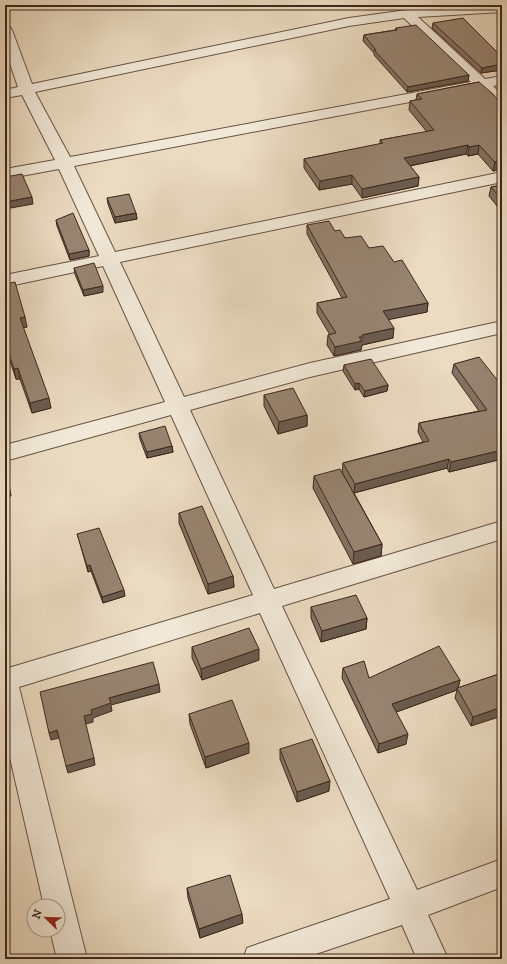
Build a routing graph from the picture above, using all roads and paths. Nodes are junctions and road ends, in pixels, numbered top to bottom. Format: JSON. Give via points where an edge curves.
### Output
{"nodes":[{"id":1,"x":502,"y":8,"type":"edge"},
{"id":2,"x":407,"y":14,"type":"junction"},
{"id":3,"x":5,"y":30,"type":"edge"},
{"id":4,"x":502,"y":80,"type":"edge"},
{"id":5,"x":481,"y":84,"type":"junction"},
{"id":6,"x":27,"y":90,"type":"junction"},
{"id":7,"x":5,"y":94,"type":"edge"},
{"id":8,"x":502,"y":103,"type":"edge"},
{"id":9,"x":65,"y":163,"type":"junction"},
{"id":10,"x":5,"y":174,"type":"edge"},
{"id":11,"x":502,"y":177,"type":"edge"},
{"id":12,"x":110,"y":259,"type":"junction"},
{"id":13,"x":5,"y":281,"type":"edge"},
{"id":14,"x":502,"y":327,"type":"edge"},
{"id":15,"x":178,"y":406,"type":"junction"},
{"id":16,"x":5,"y":453,"type":"edge"},
{"id":17,"x":502,"y":530,"type":"edge"},
{"id":18,"x":267,"y":600,"type":"junction"},
{"id":19,"x":5,"y":680,"type":"edge"},
{"id":20,"x":502,"y":873,"type":"edge"},
{"id":21,"x":409,"y":908,"type":"junction"},
{"id":22,"x":72,"y":959,"type":"edge"},
{"id":23,"x":258,"y":959,"type":"edge"},
{"id":24,"x":433,"y":959,"type":"edge"}],
"edges":[{"from":1,"to":2,"type":"street"},
{"from":2,"to":5,"type":"street"},
{"from":2,"to":6,"type":"street","via":[[349,22]]},
{"from":3,"to":6,"type":"street"},
{"from":4,"to":5,"type":"street"},
{"from":5,"to":8,"type":"street"},
{"from":5,"to":9,"type":"street"},
{"from":6,"to":7,"type":"street"},
{"from":6,"to":9,"type":"street"},
{"from":9,"to":10,"type":"street"},
{"from":9,"to":12,"type":"street"},
{"from":11,"to":12,"type":"street"},
{"from":12,"to":13,"type":"street"},
{"from":12,"to":15,"type":"street"},
{"from":14,"to":15,"type":"street","via":[[310,370]]},
{"from":15,"to":16,"type":"street"},
{"from":15,"to":18,"type":"street"},
{"from":17,"to":18,"type":"street"},
{"from":18,"to":19,"type":"street"},
{"from":18,"to":21,"type":"street"},
{"from":19,"to":22,"type":"street"},
{"from":20,"to":21,"type":"street"},
{"from":21,"to":23,"type":"street"},
{"from":21,"to":24,"type":"street"}]}
